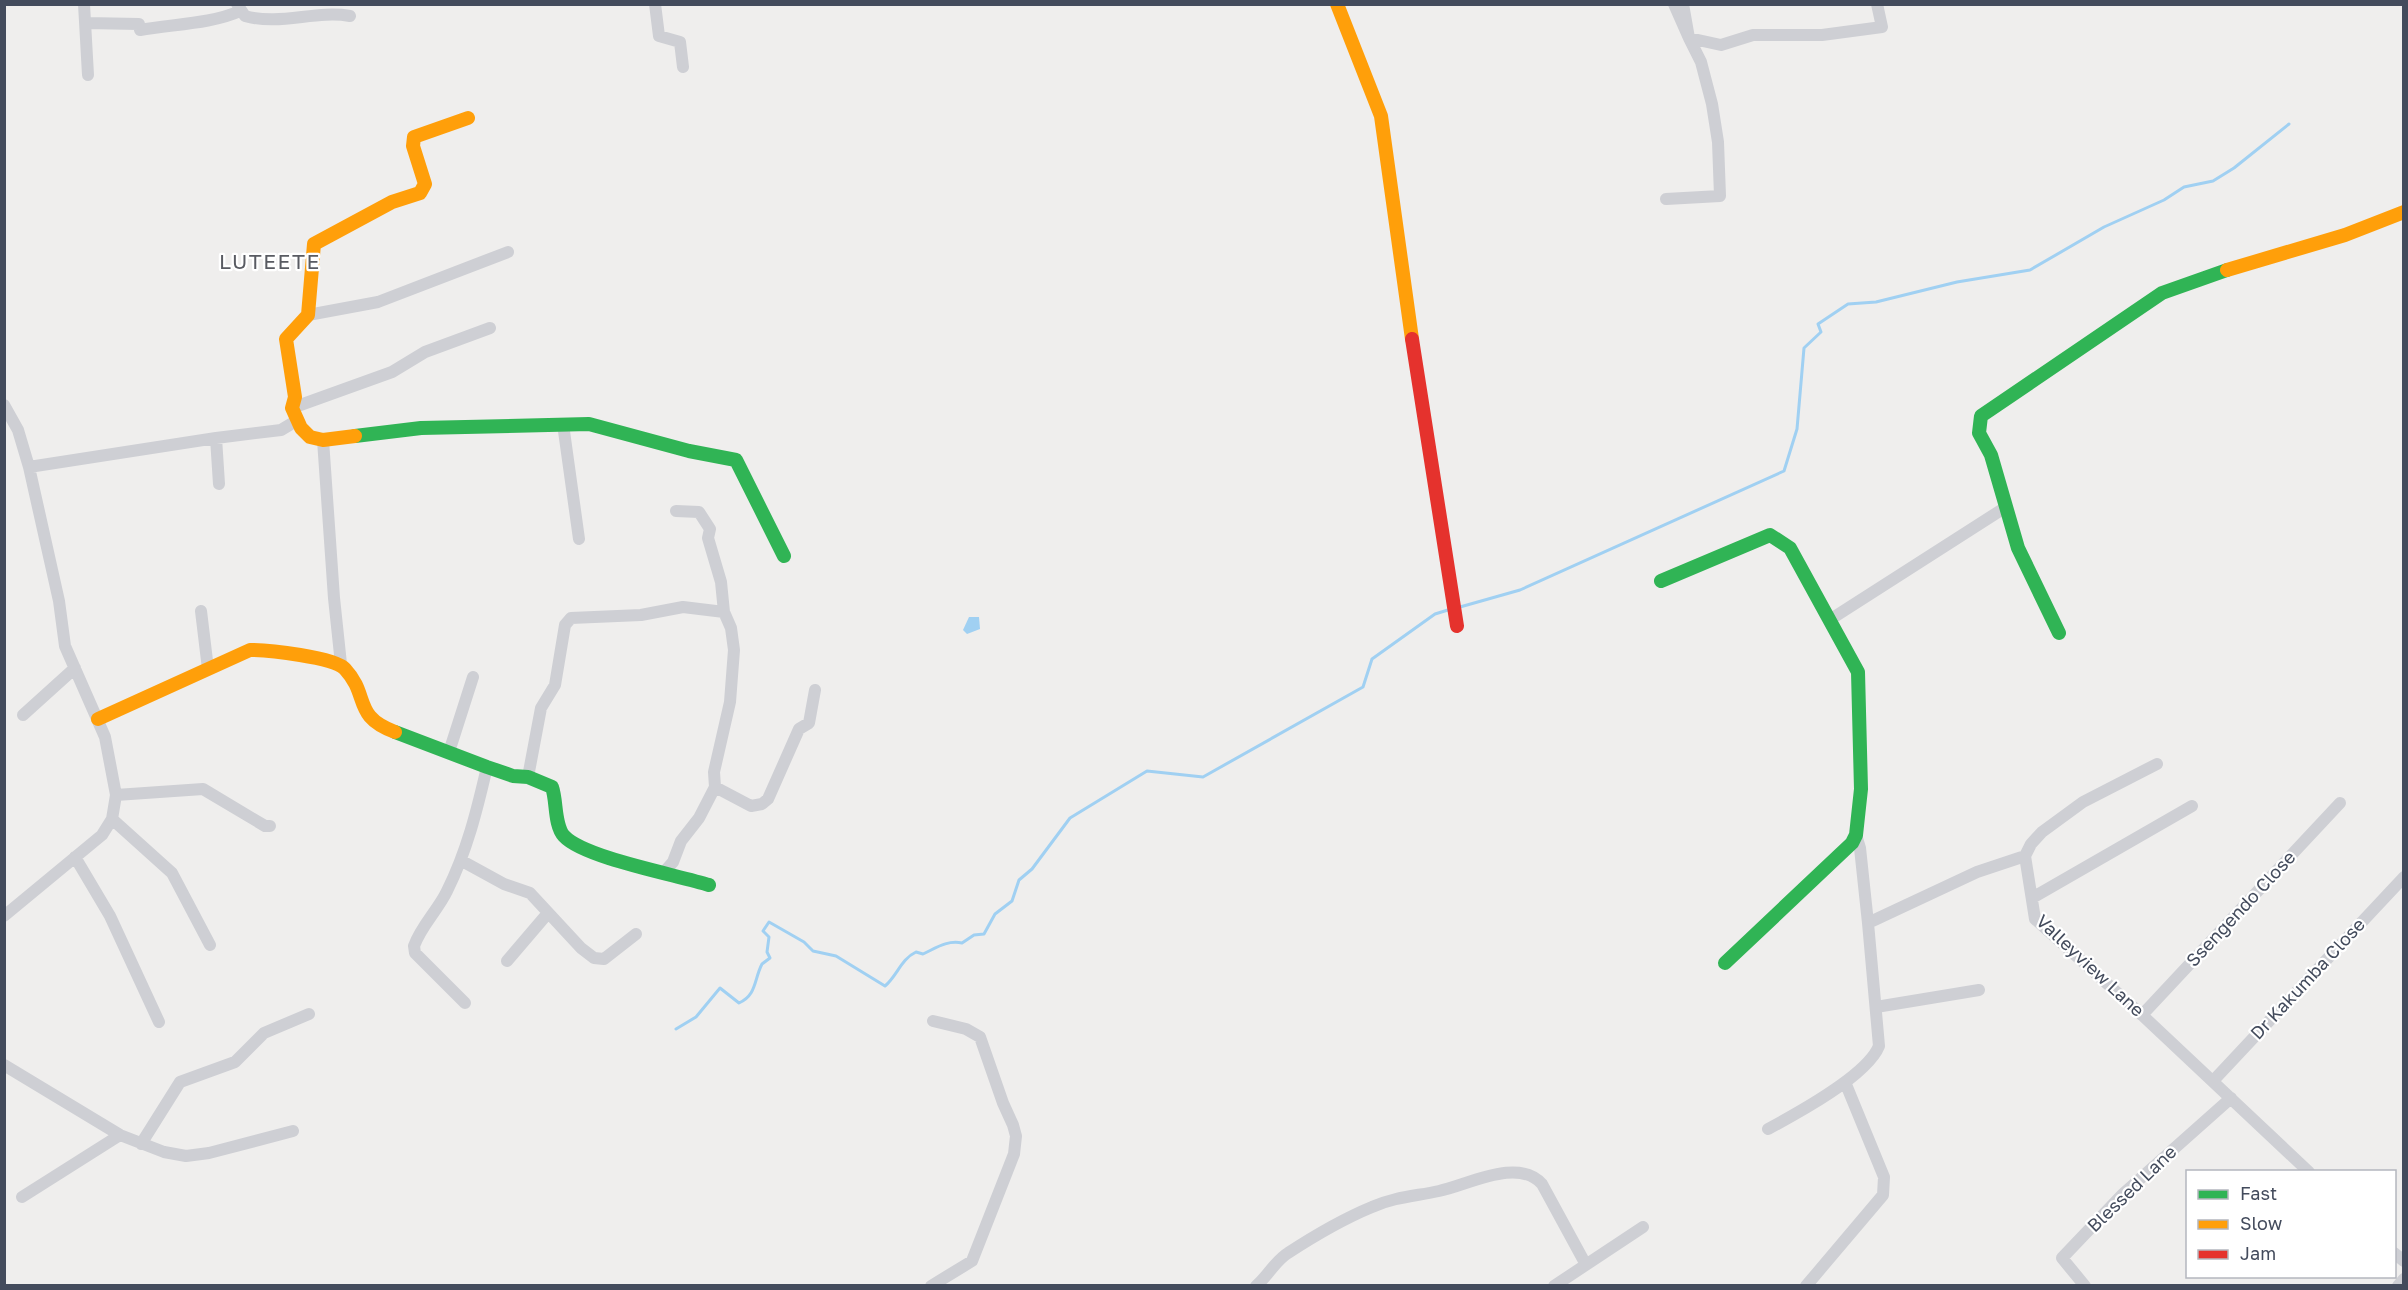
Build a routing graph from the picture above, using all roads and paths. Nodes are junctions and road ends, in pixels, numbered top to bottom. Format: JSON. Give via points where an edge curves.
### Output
{"nodes":[{"id":1,"x":84,"y":4,"type":"edge"},
{"id":2,"x":656,"y":4,"type":"edge"},
{"id":3,"x":1337,"y":4,"type":"edge"},
{"id":4,"x":1674,"y":4,"type":"edge"},
{"id":5,"x":1683,"y":4,"type":"edge"},
{"id":6,"x":1877,"y":4,"type":"edge"},
{"id":7,"x":239,"y":8,"type":"edge"},
{"id":8,"x":350,"y":16,"type":"dead end"},
{"id":9,"x":86,"y":23,"type":"junction"},
{"id":10,"x":1689,"y":38,"type":"junction"},
{"id":11,"x":683,"y":67,"type":"dead end"},
{"id":12,"x":88,"y":75,"type":"dead end"},
{"id":13,"x":468,"y":118,"type":"dead end"},
{"id":14,"x":1666,"y":199,"type":"dead end"},
{"id":15,"x":2403,"y":212,"type":"edge"},
{"id":16,"x":508,"y":252,"type":"dead end"},
{"id":17,"x":308,"y":315,"type":"junction"},
{"id":18,"x":490,"y":328,"type":"dead end"},
{"id":19,"x":4,"y":405,"type":"edge"},
{"id":20,"x":292,"y":408,"type":"junction"},
{"id":21,"x":296,"y":422,"type":"junction"},
{"id":22,"x":563,"y":424,"type":"junction"},
{"id":23,"x":216,"y":438,"type":"junction"},
{"id":24,"x":323,"y":440,"type":"junction"},
{"id":25,"x":29,"y":467,"type":"junction"},
{"id":26,"x":219,"y":484,"type":"dead end"},
{"id":27,"x":2006,"y":507,"type":"junction"},
{"id":28,"x":676,"y":511,"type":"dead end"},
{"id":29,"x":579,"y":540,"type":"dead end"},
{"id":30,"x":784,"y":556,"type":"dead end"},
{"id":31,"x":1661,"y":581,"type":"dead end"},
{"id":32,"x":201,"y":611,"type":"dead end"},
{"id":33,"x":724,"y":612,"type":"junction"},
{"id":34,"x":1831,"y":619,"type":"junction"},
{"id":35,"x":1457,"y":626,"type":"dead end"},
{"id":36,"x":2058,"y":633,"type":"dead end"},
{"id":37,"x":341,"y":664,"type":"junction"},
{"id":38,"x":75,"y":668,"type":"junction"},
{"id":39,"x":208,"y":669,"type":"junction"},
{"id":40,"x":472,"y":677,"type":"dead end"},
{"id":41,"x":815,"y":690,"type":"dead end"},
{"id":42,"x":23,"y":715,"type":"dead end"},
{"id":43,"x":98,"y":719,"type":"junction"},
{"id":44,"x":449,"y":752,"type":"junction"},
{"id":45,"x":2157,"y":764,"type":"dead end"},
{"id":46,"x":487,"y":767,"type":"junction"},
{"id":47,"x":528,"y":777,"type":"junction"},
{"id":48,"x":715,"y":787,"type":"junction"},
{"id":49,"x":116,"y":795,"type":"junction"},
{"id":50,"x":2340,"y":803,"type":"dead end"},
{"id":51,"x":2192,"y":806,"type":"dead end"},
{"id":52,"x":112,"y":819,"type":"junction"},
{"id":53,"x":270,"y":826,"type":"dead end"},
{"id":54,"x":1856,"y":835,"type":"junction"},
{"id":55,"x":2025,"y":856,"type":"junction"},
{"id":56,"x":75,"y":857,"type":"junction"},
{"id":57,"x":462,"y":861,"type":"junction"},
{"id":58,"x":666,"y":870,"type":"junction"},
{"id":59,"x":2403,"y":877,"type":"edge"},
{"id":60,"x":709,"y":885,"type":"dead end"},
{"id":61,"x":2032,"y":898,"type":"junction"},
{"id":62,"x":548,"y":912,"type":"junction"},
{"id":63,"x":4,"y":916,"type":"edge"},
{"id":64,"x":1868,"y":923,"type":"junction"},
{"id":65,"x":636,"y":934,"type":"dead end"},
{"id":66,"x":210,"y":945,"type":"dead end"},
{"id":67,"x":507,"y":961,"type":"dead end"},
{"id":68,"x":1725,"y":963,"type":"dead end"},
{"id":69,"x":1979,"y":990,"type":"dead end"},
{"id":70,"x":465,"y":1003,"type":"dead end"},
{"id":71,"x":1876,"y":1007,"type":"junction"},
{"id":72,"x":309,"y":1014,"type":"dead end"},
{"id":73,"x":2142,"y":1015,"type":"junction"},
{"id":74,"x":933,"y":1021,"type":"dead end"},
{"id":75,"x":159,"y":1023,"type":"dead end"},
{"id":76,"x":4,"y":1065,"type":"edge"},
{"id":77,"x":2213,"y":1081,"type":"junction"},
{"id":78,"x":1845,"y":1082,"type":"junction"},
{"id":79,"x":2231,"y":1098,"type":"junction"},
{"id":80,"x":1768,"y":1129,"type":"dead end"},
{"id":81,"x":293,"y":1131,"type":"dead end"},
{"id":82,"x":120,"y":1135,"type":"junction"},
{"id":83,"x":141,"y":1144,"type":"junction"},
{"id":84,"x":2307,"y":1170,"type":"edge"},
{"id":85,"x":22,"y":1197,"type":"dead end"},
{"id":86,"x":1643,"y":1227,"type":"dead end"},
{"id":87,"x":1585,"y":1263,"type":"junction"},
{"id":88,"x":2403,"y":1279,"type":"edge"},
{"id":89,"x":931,"y":1286,"type":"edge"},
{"id":90,"x":1256,"y":1286,"type":"edge"},
{"id":91,"x":1554,"y":1286,"type":"edge"},
{"id":92,"x":1806,"y":1286,"type":"edge"},
{"id":93,"x":2085,"y":1286,"type":"edge"},
{"id":94,"x":2398,"y":1286,"type":"edge"}],
"edges":[{"from":1,"to":9,"type":"street"},
{"from":2,"to":11,"type":"street","via":[[659,36],[680,42]]},
{"from":3,"to":35,"type":"street","via":[[1381,116]]},
{"from":4,"to":10,"type":"street"},
{"from":5,"to":10,"type":"street"},
{"from":6,"to":10,"type":"street","via":[[1882,27],[1822,35],[1753,35],[1721,45]]},
{"from":7,"to":8,"type":"street","via":[[246,16],[267,20],[334,13]]},
{"from":7,"to":9,"type":"street","via":[[221,19],[140,27]]},
{"from":9,"to":12,"type":"street"},
{"from":10,"to":14,"type":"street","via":[[1701,62],[1712,104],[1720,196]]},
{"from":13,"to":17,"type":"street","via":[[414,137],[413,146],[425,184],[420,193],[392,202],[314,244]]},
{"from":15,"to":27,"type":"street","via":[[2371,227],[2162,293],[1981,416],[1978,432],[1990,455]]},
{"from":16,"to":17,"type":"street","via":[[378,302]]},
{"from":17,"to":20,"type":"street","via":[[286,339],[295,397]]},
{"from":18,"to":20,"type":"street","via":[[425,352],[389,374]]},
{"from":19,"to":25,"type":"street","via":[[18,430]]},
{"from":20,"to":21,"type":"street"},
{"from":21,"to":23,"type":"street","via":[[281,430]]},
{"from":21,"to":24,"type":"street","via":[[310,437]]},
{"from":22,"to":24,"type":"street","via":[[421,428]]},
{"from":22,"to":29,"type":"street"},
{"from":22,"to":30,"type":"street","via":[[595,424],[737,461]]},
{"from":23,"to":25,"type":"street"},
{"from":23,"to":26,"type":"street"},
{"from":24,"to":37,"type":"street"},
{"from":25,"to":38,"type":"street","via":[[57,591],[65,646]]},
{"from":27,"to":34,"type":"street"},
{"from":27,"to":36,"type":"street","via":[[2018,548]]},
{"from":28,"to":33,"type":"street","via":[[699,512],[709,525],[708,538],[721,582]]},
{"from":31,"to":34,"type":"street","via":[[1770,535],[1790,548]]},
{"from":32,"to":39,"type":"street"},
{"from":33,"to":47,"type":"street","via":[[683,607],[641,615],[574,617],[567,621],[555,686],[541,708]]},
{"from":33,"to":48,"type":"street","via":[[734,650],[728,716]]},
{"from":34,"to":54,"type":"street","via":[[1858,672],[1861,789]]},
{"from":37,"to":39,"type":"street","via":[[257,649]]},
{"from":37,"to":44,"type":"street","via":[[370,719],[383,728]]},
{"from":38,"to":42,"type":"street"},
{"from":38,"to":43,"type":"street"},
{"from":39,"to":43,"type":"street"},
{"from":40,"to":44,"type":"street"},
{"from":41,"to":48,"type":"street","via":[[808,723],[799,729],[768,799],[752,806]]},
{"from":43,"to":49,"type":"street"},
{"from":44,"to":46,"type":"street"},
{"from":45,"to":55,"type":"street","via":[[2082,802],[2036,838]]},
{"from":46,"to":47,"type":"street"},
{"from":46,"to":57,"type":"street"},
{"from":47,"to":58,"type":"street","via":[[552,787],[561,831],[568,840],[596,852]]},
{"from":48,"to":58,"type":"street"},
{"from":49,"to":52,"type":"street"},
{"from":49,"to":53,"type":"street","via":[[203,789]]},
{"from":50,"to":73,"type":"street","name":"Ssengendo Close"},
{"from":51,"to":61,"type":"street"},
{"from":52,"to":56,"type":"street","via":[[102,835]]},
{"from":52,"to":66,"type":"street","via":[[172,873]]},
{"from":54,"to":64,"type":"street"},
{"from":54,"to":68,"type":"street"},
{"from":55,"to":61,"type":"street","name":"Valleyview Lane"},
{"from":55,"to":64,"type":"street","via":[[1977,872]]},
{"from":56,"to":63,"type":"street"},
{"from":56,"to":75,"type":"street","via":[[110,916]]},
{"from":57,"to":62,"type":"street","via":[[530,893]]},
{"from":57,"to":70,"type":"street","via":[[413,950]]},
{"from":58,"to":60,"type":"street"},
{"from":59,"to":77,"type":"street","name":"Dr Kakumba Close"},
{"from":61,"to":73,"type":"street","name":"Valleyview Lane","via":[[2035,919]]},
{"from":62,"to":65,"type":"street","via":[[577,945],[599,960],[610,956]]},
{"from":62,"to":67,"type":"street"},
{"from":64,"to":71,"type":"street"},
{"from":69,"to":71,"type":"street"},
{"from":71,"to":78,"type":"street","via":[[1876,1054]]},
{"from":72,"to":83,"type":"street","via":[[264,1033],[235,1062],[180,1082]]},
{"from":73,"to":77,"type":"street","name":"Valleyview Lane"},
{"from":74,"to":89,"type":"street","via":[[966,1029],[980,1037],[1016,1136],[1014,1154],[972,1261]]},
{"from":76,"to":82,"type":"street"},
{"from":77,"to":79,"type":"street","name":"Valleyview Lane"},
{"from":78,"to":80,"type":"street"},
{"from":78,"to":92,"type":"street","via":[[1884,1177],[1885,1189]]},
{"from":79,"to":84,"type":"street","name":"Valleyview Lane"},
{"from":79,"to":93,"type":"street","name":"Blessed Lane","via":[[2123,1194],[2062,1258]]},
{"from":81,"to":83,"type":"street","via":[[186,1156]]},
{"from":82,"to":83,"type":"street"},
{"from":82,"to":85,"type":"street"},
{"from":86,"to":87,"type":"street"},
{"from":87,"to":90,"type":"street","via":[[1542,1184],[1533,1175],[1517,1173],[1475,1179],[1373,1206],[1287,1254]]},
{"from":87,"to":91,"type":"street"},
{"from":88,"to":94,"type":"street"}]}
